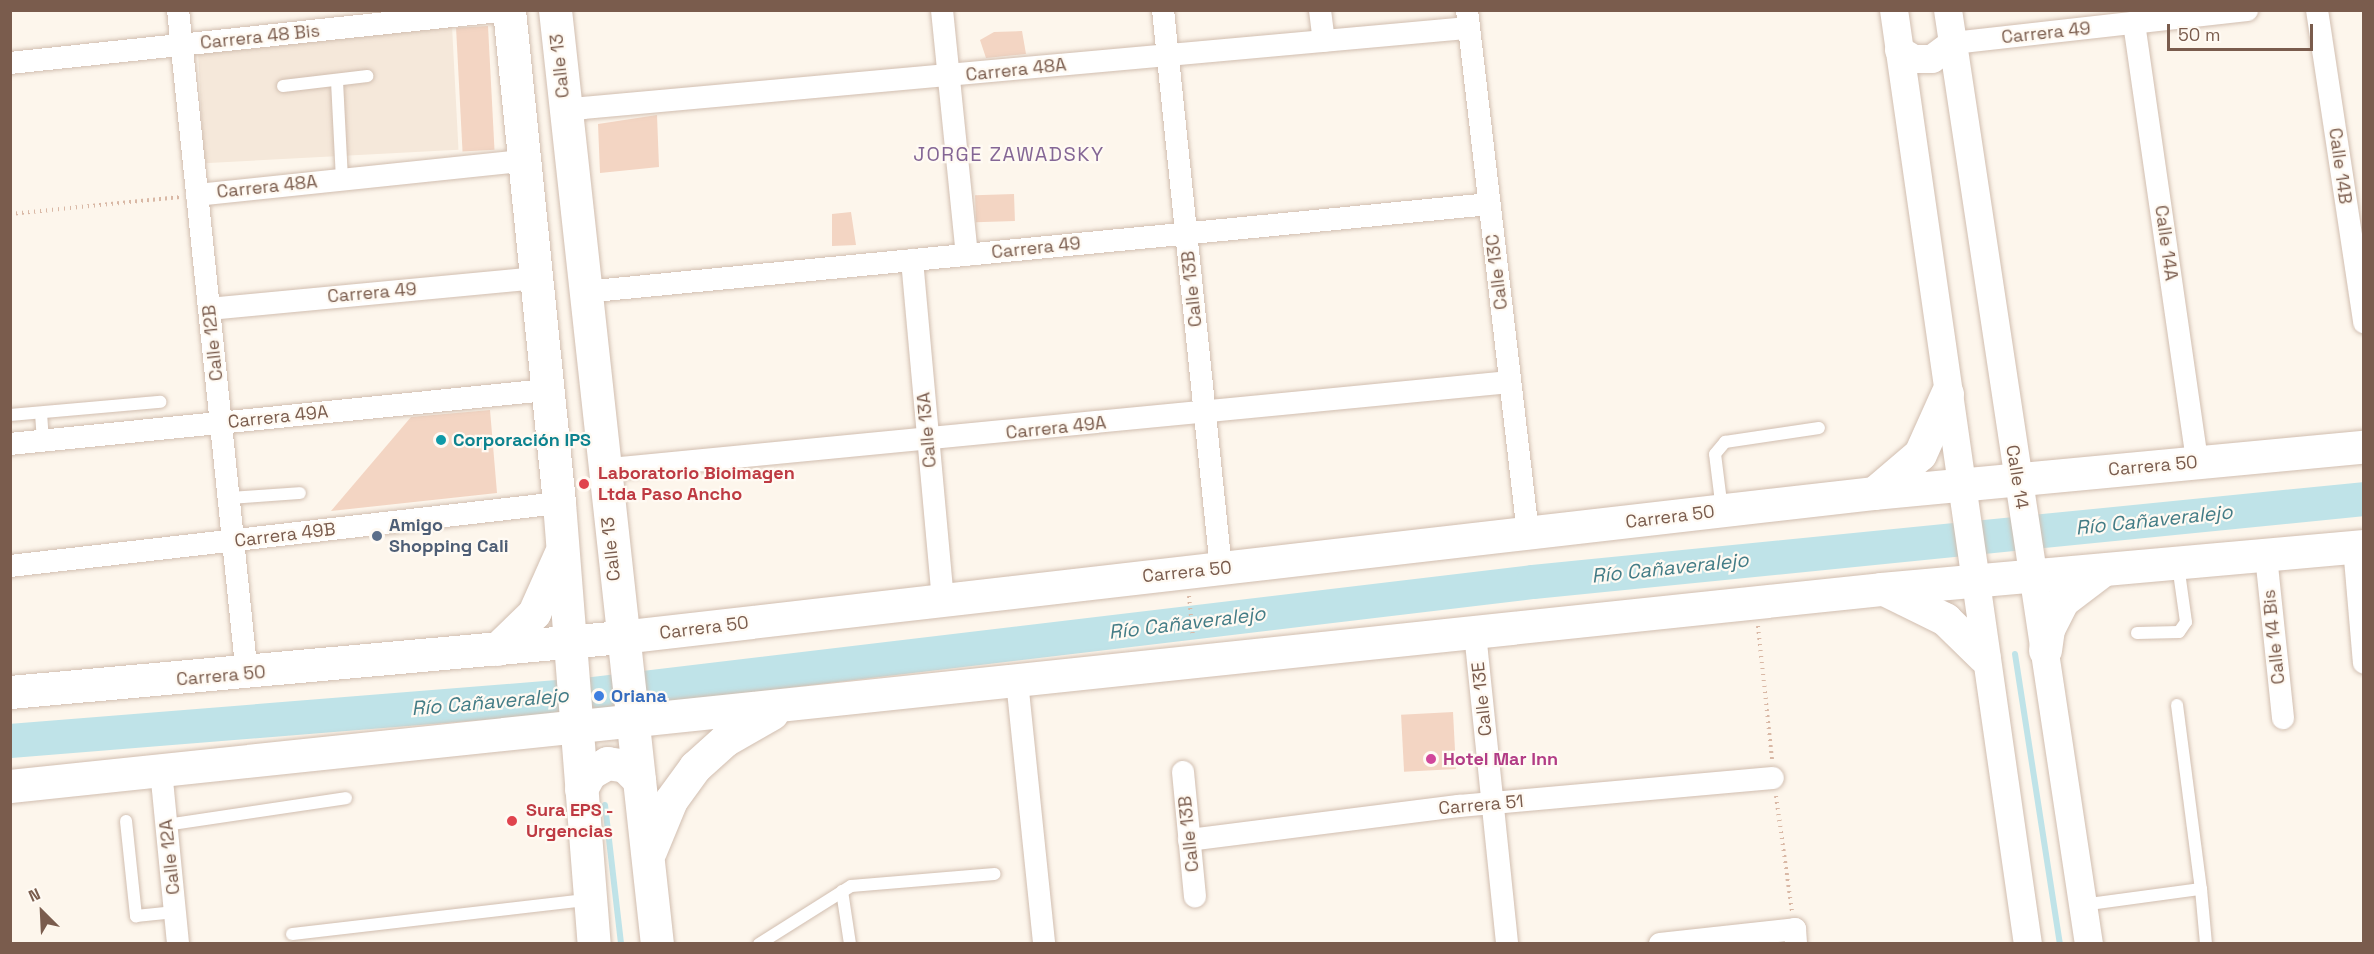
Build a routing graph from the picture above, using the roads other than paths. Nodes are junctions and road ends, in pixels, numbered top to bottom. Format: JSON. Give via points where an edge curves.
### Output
{"nodes":[{"id":1,"x":178,"y":10,"type":"edge"},
{"id":2,"x":509,"y":10,"type":"edge"},
{"id":3,"x":555,"y":10,"type":"edge"},
{"id":4,"x":942,"y":10,"type":"edge"},
{"id":5,"x":1163,"y":10,"type":"edge"},
{"id":6,"x":1320,"y":10,"type":"edge"},
{"id":7,"x":1894,"y":10,"type":"edge"},
{"id":8,"x":1948,"y":10,"type":"edge"},
{"id":9,"x":2247,"y":10,"type":"edge"},
{"id":10,"x":2318,"y":10,"type":"edge"},
{"id":11,"x":1467,"y":19,"type":"edge"},
{"id":12,"x":2134,"y":23,"type":"junction"},
{"id":13,"x":1324,"y":41,"type":"junction"},
{"id":14,"x":1953,"y":43,"type":"junction"},
{"id":15,"x":182,"y":45,"type":"junction"},
{"id":16,"x":1899,"y":50,"type":"junction"},
{"id":17,"x":1168,"y":55,"type":"junction"},
{"id":18,"x":10,"y":63,"type":"edge"},
{"id":19,"x":367,"y":76,"type":"dead end"},
{"id":20,"x":948,"y":76,"type":"junction"},
{"id":21,"x":337,"y":81,"type":"junction"},
{"id":22,"x":283,"y":86,"type":"dead end"},
{"id":23,"x":565,"y":114,"type":"junction"},
{"id":24,"x":570,"y":157,"type":"junction"},
{"id":25,"x":523,"y":161,"type":"junction"},
{"id":26,"x":342,"y":179,"type":"junction"},
{"id":27,"x":197,"y":195,"type":"junction"},
{"id":28,"x":1489,"y":204,"type":"junction"},
{"id":29,"x":1186,"y":233,"type":"junction"},
{"id":30,"x":967,"y":255,"type":"junction"},
{"id":31,"x":912,"y":260,"type":"junction"},
{"id":32,"x":536,"y":278,"type":"junction"},
{"id":33,"x":584,"y":292,"type":"junction"},
{"id":34,"x":209,"y":309,"type":"junction"},
{"id":35,"x":2364,"y":322,"type":"edge"},
{"id":36,"x":1510,"y":382,"type":"junction"},
{"id":37,"x":546,"y":390,"type":"junction"},
{"id":38,"x":1947,"y":394,"type":"junction"},
{"id":39,"x":159,"y":402,"type":"dead end"},
{"id":40,"x":41,"y":412,"type":"junction"},
{"id":41,"x":1205,"y":413,"type":"junction"},
{"id":42,"x":10,"y":415,"type":"edge"},
{"id":43,"x":221,"y":423,"type":"junction"},
{"id":44,"x":1819,"y":428,"type":"dead end"},
{"id":45,"x":43,"y":441,"type":"junction"},
{"id":46,"x":928,"y":441,"type":"junction"},
{"id":47,"x":10,"y":444,"type":"edge"},
{"id":48,"x":2364,"y":447,"type":"edge"},
{"id":49,"x":2197,"y":462,"type":"junction"},
{"id":50,"x":603,"y":475,"type":"junction"},
{"id":51,"x":2018,"y":485,"type":"junction"},
{"id":52,"x":1966,"y":490,"type":"junction"},
{"id":53,"x":300,"y":493,"type":"dead end"},
{"id":54,"x":1873,"y":494,"type":"junction"},
{"id":55,"x":229,"y":498,"type":"junction"},
{"id":56,"x":559,"y":503,"type":"junction"},
{"id":57,"x":1722,"y":511,"type":"junction"},
{"id":58,"x":1528,"y":533,"type":"junction"},
{"id":59,"x":234,"y":541,"type":"junction"},
{"id":60,"x":2359,"y":546,"type":"edge"},
{"id":61,"x":562,"y":547,"type":"junction"},
{"id":62,"x":2266,"y":556,"type":"junction"},
{"id":63,"x":612,"y":564,"type":"junction"},
{"id":64,"x":2178,"y":565,"type":"junction"},
{"id":65,"x":10,"y":566,"type":"edge"},
{"id":66,"x":1221,"y":568,"type":"junction"},
{"id":67,"x":2032,"y":571,"type":"junction"},
{"id":68,"x":2100,"y":572,"type":"junction"},
{"id":69,"x":1976,"y":576,"type":"junction"},
{"id":70,"x":1881,"y":589,"type":"junction"},
{"id":71,"x":943,"y":600,"type":"junction"},
{"id":72,"x":682,"y":630,"type":"junction"},
{"id":73,"x":1475,"y":633,"type":"junction"},
{"id":74,"x":2137,"y":633,"type":"dead end"},
{"id":75,"x":2362,"y":634,"type":"edge"},
{"id":76,"x":622,"y":646,"type":"junction"},
{"id":77,"x":497,"y":649,"type":"junction"},
{"id":78,"x":570,"y":649,"type":"junction"},
{"id":79,"x":2045,"y":650,"type":"junction"},
{"id":80,"x":1984,"y":657,"type":"junction"},
{"id":81,"x":2364,"y":663,"type":"edge"},
{"id":82,"x":248,"y":675,"type":"junction"},
{"id":83,"x":1017,"y":681,"type":"junction"},
{"id":84,"x":10,"y":692,"type":"edge"},
{"id":85,"x":798,"y":705,"type":"junction"},
{"id":86,"x":2177,"y":705,"type":"dead end"},
{"id":87,"x":631,"y":714,"type":"junction"},
{"id":88,"x":2283,"y":718,"type":"dead end"},
{"id":89,"x":576,"y":719,"type":"junction"},
{"id":90,"x":510,"y":732,"type":"junction"},
{"id":91,"x":161,"y":770,"type":"junction"},
{"id":92,"x":1183,"y":772,"type":"dead end"},
{"id":93,"x":1773,"y":778,"type":"dead end"},
{"id":94,"x":639,"y":780,"type":"junction"},
{"id":95,"x":10,"y":786,"type":"edge"},
{"id":96,"x":582,"y":797,"type":"junction"},
{"id":97,"x":346,"y":798,"type":"dead end"},
{"id":98,"x":1492,"y":803,"type":"junction"},
{"id":99,"x":126,"y":821,"type":"dead end"},
{"id":100,"x":166,"y":825,"type":"junction"},
{"id":101,"x":1189,"y":840,"type":"junction"},
{"id":102,"x":648,"y":856,"type":"junction"},
{"id":103,"x":995,"y":874,"type":"dead end"},
{"id":104,"x":2201,"y":889,"type":"junction"},
{"id":105,"x":842,"y":891,"type":"junction"},
{"id":106,"x":1195,"y":896,"type":"dead end"},
{"id":107,"x":588,"y":900,"type":"junction"},
{"id":108,"x":2082,"y":905,"type":"junction"},
{"id":109,"x":175,"y":912,"type":"junction"},
{"id":110,"x":292,"y":934,"type":"dead end"},
{"id":111,"x":1795,"y":936,"type":"edge"},
{"id":112,"x":178,"y":944,"type":"edge"},
{"id":113,"x":594,"y":944,"type":"edge"},
{"id":114,"x":657,"y":944,"type":"edge"},
{"id":115,"x":759,"y":944,"type":"edge"},
{"id":116,"x":850,"y":944,"type":"edge"},
{"id":117,"x":1044,"y":944,"type":"edge"},
{"id":118,"x":1507,"y":944,"type":"edge"},
{"id":119,"x":1660,"y":944,"type":"edge"},
{"id":120,"x":2028,"y":944,"type":"edge"},
{"id":121,"x":2089,"y":944,"type":"edge"},
{"id":122,"x":2206,"y":944,"type":"edge"}],
"edges":[{"from":1,"to":15,"type":"street","name":"Calle 12B"},
{"from":2,"to":15,"type":"street","name":"Carrera 48 Bis"},
{"from":2,"to":25,"type":"main road"},
{"from":3,"to":23,"type":"main road","name":"Calle 13"},
{"from":4,"to":20,"type":"street"},
{"from":5,"to":17,"type":"street","name":"Calle 13B"},
{"from":6,"to":13,"type":"street"},
{"from":7,"to":16,"type":"street"},
{"from":8,"to":14,"type":"street","name":"Calle 14"},
{"from":9,"to":12,"type":"street","name":"Carrera 49"},
{"from":10,"to":35,"type":"street","name":"Calle 14B"},
{"from":11,"to":13,"type":"street","name":"Carrera 48A"},
{"from":11,"to":28,"type":"street","name":"Calle 13C"},
{"from":12,"to":14,"type":"street","name":"Carrera 49"},
{"from":12,"to":49,"type":"street","name":"Calle 14A"},
{"from":13,"to":17,"type":"street","name":"Carrera 48A"},
{"from":14,"to":16,"type":"street","via":[[1932,59],[1914,59]]},
{"from":14,"to":51,"type":"street","name":"Calle 14"},
{"from":15,"to":18,"type":"street","name":"Carrera 48 Bis"},
{"from":15,"to":27,"type":"street","name":"Calle 12B"},
{"from":16,"to":38,"type":"street"},
{"from":17,"to":20,"type":"street","name":"Carrera 48A"},
{"from":17,"to":29,"type":"street","name":"Calle 13B"},
{"from":19,"to":21,"type":"lane"},
{"from":20,"to":23,"type":"street","name":"Carrera 48A","via":[[583,108]]},
{"from":20,"to":30,"type":"street"},
{"from":21,"to":22,"type":"lane"},
{"from":21,"to":26,"type":"lane"},
{"from":23,"to":24,"type":"main road","name":"Calle 13"},
{"from":24,"to":25,"type":"main road"},
{"from":24,"to":33,"type":"main road","name":"Calle 13"},
{"from":25,"to":26,"type":"street","name":"Carrera 48A"},
{"from":25,"to":32,"type":"main road"},
{"from":26,"to":27,"type":"street","name":"Carrera 48A"},
{"from":27,"to":34,"type":"street","name":"Calle 12B"},
{"from":28,"to":29,"type":"street","name":"Carrera 49"},
{"from":28,"to":36,"type":"street","name":"Calle 13C"},
{"from":29,"to":30,"type":"street","name":"Carrera 49"},
{"from":29,"to":41,"type":"street","name":"Calle 13B"},
{"from":30,"to":31,"type":"street","name":"Carrera 49"},
{"from":31,"to":33,"type":"street","name":"Carrera 49"},
{"from":31,"to":46,"type":"street","name":"Calle 13A"},
{"from":32,"to":34,"type":"street","name":"Carrera 49"},
{"from":32,"to":37,"type":"main road"},
{"from":33,"to":50,"type":"main road","name":"Calle 13"},
{"from":34,"to":43,"type":"street","name":"Calle 12B"},
{"from":36,"to":41,"type":"street","name":"Carrera 49A"},
{"from":36,"to":58,"type":"street","name":"Calle 13C"},
{"from":37,"to":43,"type":"street","name":"Carrera 49A"},
{"from":37,"to":56,"type":"main road"},
{"from":38,"to":52,"type":"street"},
{"from":38,"to":54,"type":"main road","via":[[1920,454]]},
{"from":39,"to":40,"type":"lane"},
{"from":40,"to":42,"type":"lane"},
{"from":40,"to":45,"type":"lane"},
{"from":41,"to":46,"type":"street","name":"Carrera 49A"},
{"from":41,"to":66,"type":"street","name":"Calle 13B"},
{"from":43,"to":45,"type":"street","name":"Carrera 49A"},
{"from":43,"to":55,"type":"street","name":"Calle 12B"},
{"from":44,"to":57,"type":"lane","via":[[1725,442],[1715,454]]},
{"from":45,"to":47,"type":"street","name":"Carrera 49A"},
{"from":46,"to":50,"type":"street","name":"Carrera 49A","via":[[621,468]]},
{"from":46,"to":71,"type":"street","name":"Calle 13A"},
{"from":48,"to":49,"type":"main road","name":"Carrera 50"},
{"from":49,"to":51,"type":"main road","name":"Carrera 50"},
{"from":50,"to":63,"type":"main road","name":"Calle 13"},
{"from":51,"to":52,"type":"main road","name":"Carrera 50"},
{"from":51,"to":67,"type":"street","name":"Calle 14"},
{"from":52,"to":54,"type":"main road","name":"Carrera 50"},
{"from":52,"to":69,"type":"street"},
{"from":53,"to":55,"type":"lane"},
{"from":54,"to":57,"type":"main road","name":"Carrera 50"},
{"from":55,"to":59,"type":"street","name":"Calle 12B"},
{"from":56,"to":59,"type":"street","name":"Carrera 49B"},
{"from":56,"to":61,"type":"main road"},
{"from":57,"to":58,"type":"main road","name":"Carrera 50"},
{"from":58,"to":66,"type":"main road","name":"Carrera 50"},
{"from":59,"to":65,"type":"street","name":"Carrera 49B"},
{"from":59,"to":82,"type":"street","name":"Calle 12B"},
{"from":60,"to":62,"type":"main road"},
{"from":60,"to":75,"type":"street"},
{"from":61,"to":77,"type":"main road","via":[[539,604]]},
{"from":61,"to":78,"type":"main road"},
{"from":62,"to":64,"type":"main road"},
{"from":62,"to":88,"type":"street","name":"Calle 14 Bis"},
{"from":63,"to":72,"type":"main road","via":[[635,603]]},
{"from":63,"to":76,"type":"main road","name":"Calle 13"},
{"from":64,"to":68,"type":"main road"},
{"from":64,"to":74,"type":"lane","via":[[2186,622],[2179,632]]},
{"from":66,"to":71,"type":"main road","name":"Carrera 50"},
{"from":67,"to":68,"type":"main road"},
{"from":67,"to":69,"type":"main road"},
{"from":67,"to":79,"type":"street","name":"Calle 14"},
{"from":68,"to":79,"type":"main road","via":[[2062,601],[2048,629]]},
{"from":69,"to":70,"type":"main road"},
{"from":69,"to":80,"type":"street"},
{"from":70,"to":73,"type":"main road"},
{"from":70,"to":80,"type":"main road","via":[[1945,619]]},
{"from":71,"to":72,"type":"main road","name":"Carrera 50"},
{"from":72,"to":76,"type":"main road","name":"Carrera 50"},
{"from":73,"to":83,"type":"main road"},
{"from":73,"to":98,"type":"street","name":"Calle 13E"},
{"from":75,"to":81,"type":"street"},
{"from":76,"to":78,"type":"main road","name":"Carrera 50"},
{"from":76,"to":87,"type":"main road","name":"Calle 13"},
{"from":77,"to":78,"type":"main road","name":"Carrera 50"},
{"from":77,"to":82,"type":"main road","name":"Carrera 50"},
{"from":78,"to":89,"type":"main road"},
{"from":79,"to":108,"type":"street","name":"Calle 14"},
{"from":80,"to":120,"type":"street"},
{"from":82,"to":84,"type":"main road","name":"Carrera 50"},
{"from":83,"to":85,"type":"main road"},
{"from":83,"to":117,"type":"street"},
{"from":85,"to":87,"type":"main road"},
{"from":85,"to":102,"type":"main road","via":[[759,718],[709,752],[671,800]]},
{"from":86,"to":104,"type":"lane"},
{"from":87,"to":89,"type":"main road"},
{"from":87,"to":94,"type":"main road","name":"Calle 13"},
{"from":89,"to":90,"type":"main road"},
{"from":89,"to":96,"type":"main road"},
{"from":90,"to":91,"type":"main road"},
{"from":90,"to":96,"type":"main road","via":[[556,757]]},
{"from":91,"to":95,"type":"main road"},
{"from":91,"to":100,"type":"street","name":"Calle 12A"},
{"from":92,"to":101,"type":"street","name":"Calle 13B"},
{"from":93,"to":98,"type":"street","name":"Carrera 51"},
{"from":94,"to":96,"type":"main road","via":[[626,766],[606,763],[590,772]]},
{"from":94,"to":102,"type":"main road","name":"Calle 13"},
{"from":96,"to":107,"type":"main road"},
{"from":97,"to":100,"type":"lane"},
{"from":98,"to":101,"type":"street","name":"Carrera 51"},
{"from":98,"to":118,"type":"street","name":"Calle 13E"},
{"from":99,"to":109,"type":"lane","via":[[136,916]]},
{"from":100,"to":109,"type":"street","name":"Calle 12A"},
{"from":101,"to":106,"type":"street","name":"Calle 13B"},
{"from":102,"to":114,"type":"main road","name":"Calle 13"},
{"from":103,"to":105,"type":"lane"},
{"from":104,"to":108,"type":"lane"},
{"from":104,"to":122,"type":"lane"},
{"from":105,"to":115,"type":"lane"},
{"from":105,"to":116,"type":"lane"},
{"from":107,"to":110,"type":"lane"},
{"from":107,"to":113,"type":"main road"},
{"from":108,"to":121,"type":"street","name":"Calle 14"},
{"from":109,"to":112,"type":"street","name":"Calle 12A"},
{"from":111,"to":119,"type":"street"}]}
